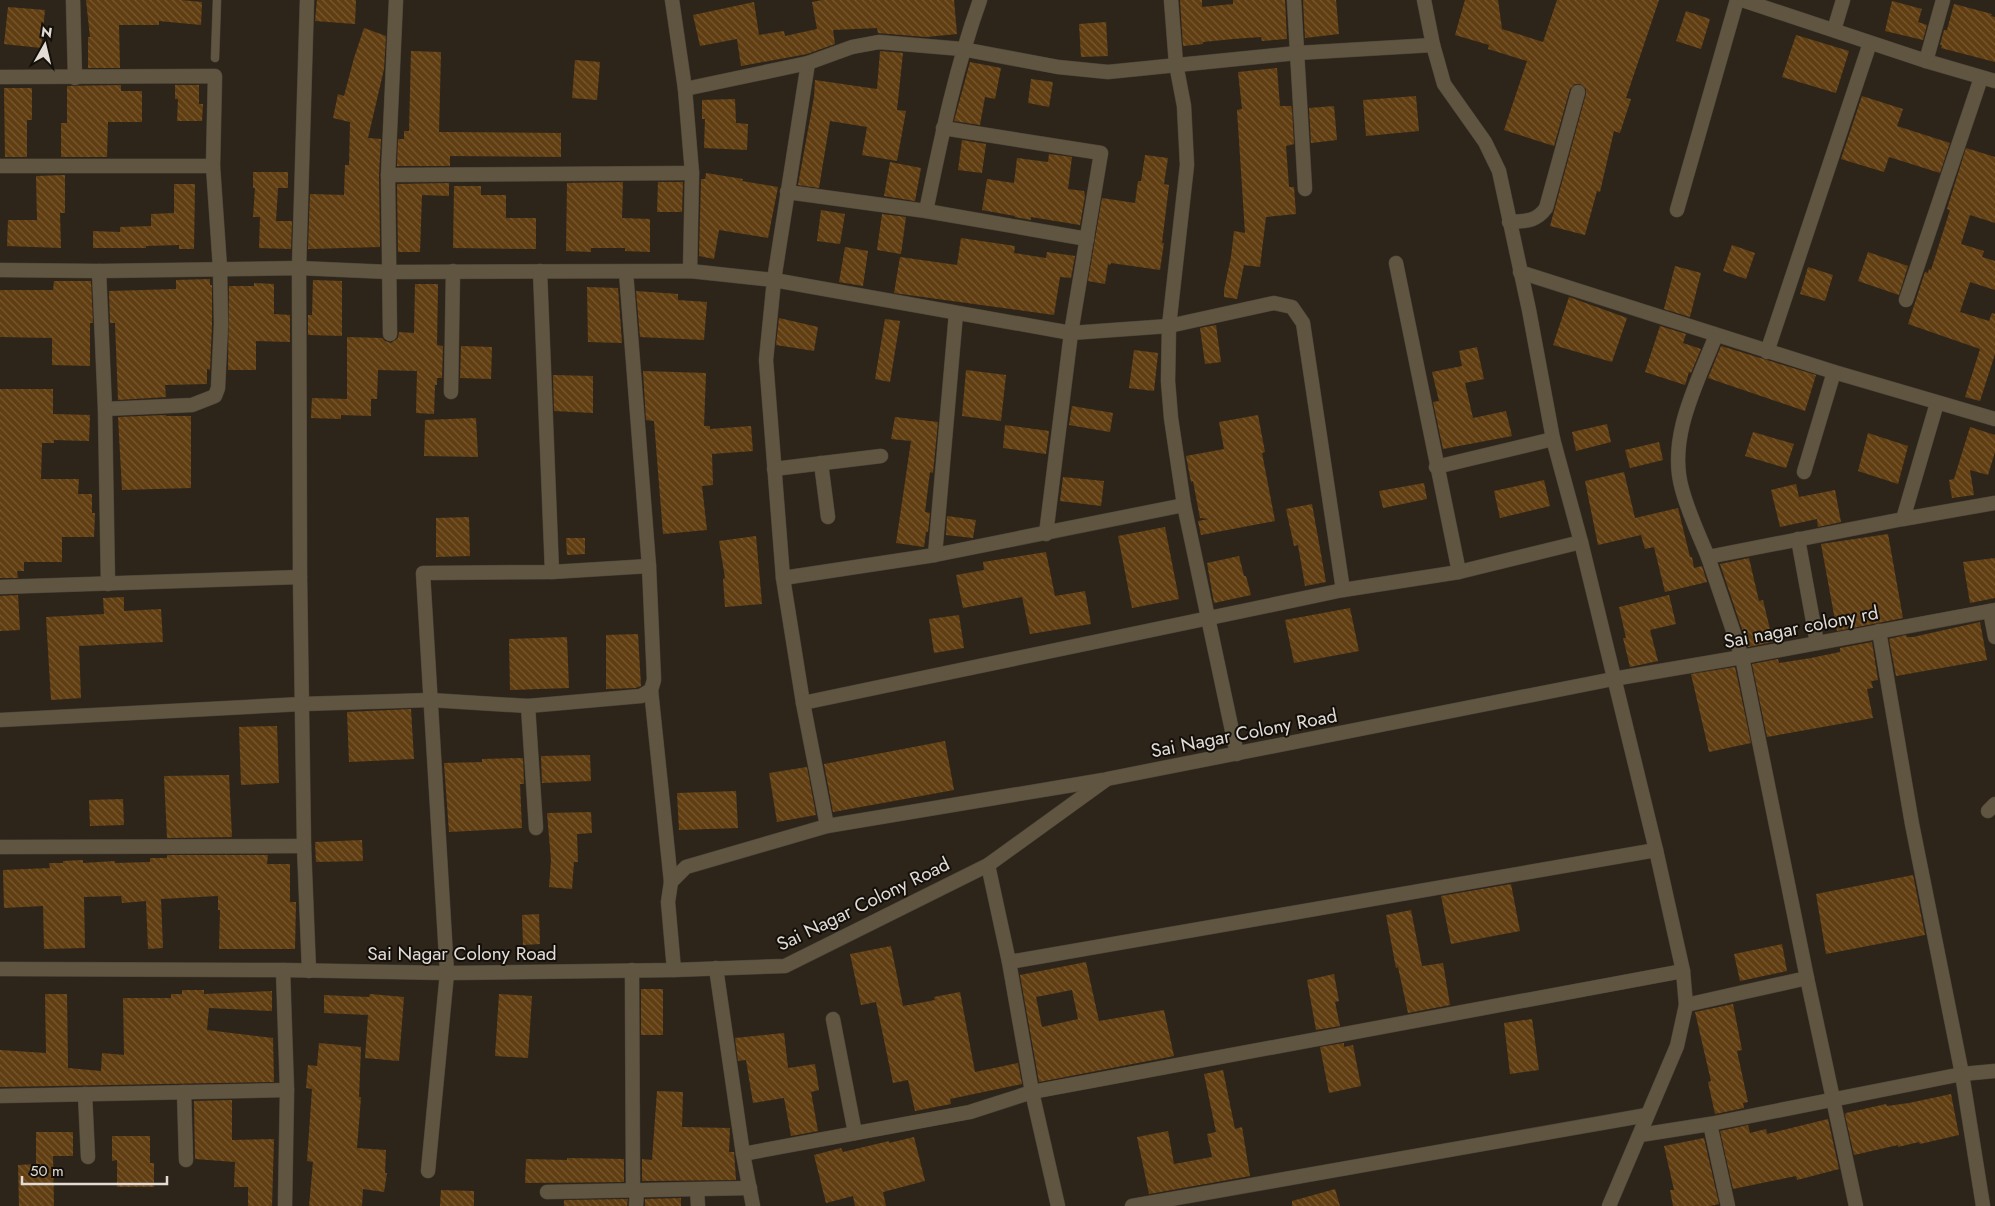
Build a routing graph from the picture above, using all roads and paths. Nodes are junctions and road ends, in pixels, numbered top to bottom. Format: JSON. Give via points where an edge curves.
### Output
{"nodes":[{"id":1,"x":73,"y":0,"type":"edge"},
{"id":2,"x":217,"y":0,"type":"edge"},
{"id":3,"x":307,"y":0,"type":"edge"},
{"id":4,"x":396,"y":0,"type":"edge"},
{"id":5,"x":672,"y":0,"type":"edge"},
{"id":6,"x":980,"y":0,"type":"edge"},
{"id":7,"x":1171,"y":0,"type":"edge"},
{"id":8,"x":1294,"y":0,"type":"edge"},
{"id":9,"x":1424,"y":0,"type":"edge"},
{"id":10,"x":1737,"y":0,"type":"edge"},
{"id":11,"x":1742,"y":0,"type":"edge"},
{"id":12,"x":1842,"y":0,"type":"edge"},
{"id":13,"x":1943,"y":0,"type":"edge"},
{"id":14,"x":1834,"y":30,"type":"junction"},
{"id":15,"x":1870,"y":42,"type":"junction"},
{"id":16,"x":1433,"y":45,"type":"junction"},
{"id":17,"x":962,"y":49,"type":"junction"},
{"id":18,"x":1297,"y":53,"type":"junction"},
{"id":19,"x":216,"y":58,"type":"dead end"},
{"id":20,"x":1926,"y":61,"type":"junction"},
{"id":21,"x":808,"y":63,"type":"junction"},
{"id":22,"x":1176,"y":64,"type":"junction"},
{"id":23,"x":0,"y":77,"type":"edge"},
{"id":24,"x":75,"y":78,"type":"junction"},
{"id":25,"x":1981,"y":78,"type":"junction"},
{"id":26,"x":1995,"y":81,"type":"edge"},
{"id":27,"x":685,"y":88,"type":"junction"},
{"id":28,"x":1578,"y":92,"type":"dead end"},
{"id":29,"x":943,"y":128,"type":"junction"},
{"id":30,"x":0,"y":166,"type":"edge"},
{"id":31,"x":213,"y":166,"type":"junction"},
{"id":32,"x":692,"y":173,"type":"junction"},
{"id":33,"x":388,"y":175,"type":"junction"},
{"id":34,"x":1305,"y":189,"type":"dead end"},
{"id":35,"x":787,"y":192,"type":"junction"},
{"id":36,"x":1677,"y":210,"type":"dead end"},
{"id":37,"x":926,"y":211,"type":"junction"},
{"id":38,"x":1509,"y":222,"type":"junction"},
{"id":39,"x":1087,"y":239,"type":"junction"},
{"id":40,"x":1396,"y":262,"type":"dead end"},
{"id":41,"x":220,"y":268,"type":"junction"},
{"id":42,"x":299,"y":268,"type":"junction"},
{"id":43,"x":0,"y":270,"type":"edge"},
{"id":44,"x":540,"y":270,"type":"junction"},
{"id":45,"x":99,"y":271,"type":"junction"},
{"id":46,"x":453,"y":271,"type":"junction"},
{"id":47,"x":690,"y":271,"type":"junction"},
{"id":48,"x":389,"y":272,"type":"junction"},
{"id":49,"x":626,"y":272,"type":"junction"},
{"id":50,"x":1520,"y":272,"type":"junction"},
{"id":51,"x":774,"y":280,"type":"junction"},
{"id":52,"x":1906,"y":300,"type":"dead end"},
{"id":53,"x":956,"y":313,"type":"junction"},
{"id":54,"x":1169,"y":326,"type":"junction"},
{"id":55,"x":1071,"y":333,"type":"junction"},
{"id":56,"x":390,"y":334,"type":"dead end"},
{"id":57,"x":1716,"y":335,"type":"junction"},
{"id":58,"x":1768,"y":352,"type":"junction"},
{"id":59,"x":1834,"y":372,"type":"junction"},
{"id":60,"x":450,"y":392,"type":"dead end"},
{"id":61,"x":1937,"y":403,"type":"junction"},
{"id":62,"x":105,"y":409,"type":"junction"},
{"id":63,"x":1995,"y":418,"type":"edge"},
{"id":64,"x":1553,"y":439,"type":"junction"},
{"id":65,"x":881,"y":456,"type":"dead end"},
{"id":66,"x":821,"y":463,"type":"junction"},
{"id":67,"x":1436,"y":467,"type":"junction"},
{"id":68,"x":774,"y":469,"type":"junction"},
{"id":69,"x":1804,"y":472,"type":"dead end"},
{"id":70,"x":1995,"y":503,"type":"edge"},
{"id":71,"x":1184,"y":505,"type":"junction"},
{"id":72,"x":828,"y":517,"type":"dead end"},
{"id":73,"x":1903,"y":519,"type":"junction"},
{"id":74,"x":1046,"y":534,"type":"junction"},
{"id":75,"x":1798,"y":539,"type":"junction"},
{"id":76,"x":1581,"y":542,"type":"junction"},
{"id":77,"x":935,"y":555,"type":"junction"},
{"id":78,"x":1708,"y":557,"type":"junction"},
{"id":79,"x":649,"y":566,"type":"junction"},
{"id":80,"x":552,"y":572,"type":"junction"},
{"id":81,"x":1459,"y":572,"type":"junction"},
{"id":82,"x":300,"y":577,"type":"junction"},
{"id":83,"x":782,"y":578,"type":"junction"},
{"id":84,"x":108,"y":584,"type":"junction"},
{"id":85,"x":0,"y":587,"type":"edge"},
{"id":86,"x":1343,"y":590,"type":"junction"},
{"id":87,"x":1992,"y":611,"type":"edge"},
{"id":88,"x":1209,"y":618,"type":"junction"},
{"id":89,"x":1878,"y":631,"type":"junction"},
{"id":90,"x":1995,"y":637,"type":"edge"},
{"id":91,"x":1817,"y":643,"type":"junction"},
{"id":92,"x":1742,"y":658,"type":"junction"},
{"id":93,"x":1613,"y":679,"type":"junction"},
{"id":94,"x":651,"y":690,"type":"junction"},
{"id":95,"x":430,"y":700,"type":"junction"},
{"id":96,"x":803,"y":703,"type":"junction"},
{"id":97,"x":302,"y":704,"type":"junction"},
{"id":98,"x":528,"y":706,"type":"junction"},
{"id":99,"x":0,"y":720,"type":"edge"},
{"id":100,"x":1237,"y":754,"type":"junction"},
{"id":101,"x":1107,"y":779,"type":"junction"},
{"id":102,"x":827,"y":826,"type":"junction"},
{"id":103,"x":536,"y":828,"type":"dead end"},
{"id":104,"x":304,"y":846,"type":"junction"},
{"id":105,"x":0,"y":847,"type":"edge"},
{"id":106,"x":1656,"y":850,"type":"junction"},
{"id":107,"x":988,"y":864,"type":"junction"},
{"id":108,"x":671,"y":882,"type":"junction"},
{"id":109,"x":1009,"y":962,"type":"junction"},
{"id":110,"x":716,"y":968,"type":"junction"},
{"id":111,"x":0,"y":969,"type":"edge"},
{"id":112,"x":283,"y":970,"type":"junction"},
{"id":113,"x":632,"y":970,"type":"junction"},
{"id":114,"x":674,"y":970,"type":"junction"},
{"id":115,"x":309,"y":971,"type":"junction"},
{"id":116,"x":1683,"y":971,"type":"junction"},
{"id":117,"x":447,"y":973,"type":"junction"},
{"id":118,"x":1807,"y":978,"type":"junction"},
{"id":119,"x":1686,"y":1005,"type":"junction"},
{"id":120,"x":833,"y":1019,"type":"dead end"},
{"id":121,"x":1995,"y":1071,"type":"edge"},
{"id":122,"x":1962,"y":1074,"type":"junction"},
{"id":123,"x":286,"y":1090,"type":"junction"},
{"id":124,"x":184,"y":1092,"type":"junction"},
{"id":125,"x":1032,"y":1092,"type":"junction"},
{"id":126,"x":85,"y":1094,"type":"junction"},
{"id":127,"x":0,"y":1096,"type":"edge"},
{"id":128,"x":1833,"y":1100,"type":"junction"},
{"id":129,"x":1647,"y":1115,"type":"junction"},
{"id":130,"x":1710,"y":1124,"type":"junction"},
{"id":131,"x":855,"y":1133,"type":"junction"},
{"id":132,"x":1640,"y":1136,"type":"junction"},
{"id":133,"x":743,"y":1154,"type":"junction"},
{"id":134,"x":88,"y":1157,"type":"dead end"},
{"id":135,"x":186,"y":1160,"type":"dead end"},
{"id":136,"x":428,"y":1171,"type":"dead end"},
{"id":137,"x":750,"y":1188,"type":"junction"},
{"id":138,"x":697,"y":1190,"type":"junction"},
{"id":139,"x":635,"y":1191,"type":"junction"},
{"id":140,"x":547,"y":1192,"type":"dead end"},
{"id":141,"x":285,"y":1206,"type":"edge"},
{"id":142,"x":636,"y":1206,"type":"edge"},
{"id":143,"x":698,"y":1206,"type":"edge"},
{"id":144,"x":753,"y":1206,"type":"edge"},
{"id":145,"x":1058,"y":1206,"type":"edge"},
{"id":146,"x":1132,"y":1206,"type":"edge"},
{"id":147,"x":1610,"y":1206,"type":"edge"},
{"id":148,"x":1728,"y":1206,"type":"edge"},
{"id":149,"x":1856,"y":1206,"type":"edge"},
{"id":150,"x":1983,"y":1206,"type":"edge"}],
"edges":[{"from":1,"to":24,"type":"street"},
{"from":2,"to":19,"type":"lane"},
{"from":3,"to":42,"type":"street"},
{"from":4,"to":33,"type":"street"},
{"from":5,"to":27,"type":"street"},
{"from":6,"to":17,"type":"street"},
{"from":7,"to":22,"type":"street"},
{"from":8,"to":18,"type":"street"},
{"from":9,"to":16,"type":"street"},
{"from":10,"to":36,"type":"street"},
{"from":11,"to":14,"type":"street"},
{"from":12,"to":14,"type":"street"},
{"from":13,"to":20,"type":"street"},
{"from":14,"to":15,"type":"street"},
{"from":15,"to":20,"type":"street"},
{"from":15,"to":58,"type":"street"},
{"from":16,"to":18,"type":"street"},
{"from":16,"to":38,"type":"street","via":[[1444,84],[1485,142],[1499,171]]},
{"from":17,"to":21,"type":"street","via":[[879,42],[852,47]]},
{"from":17,"to":22,"type":"street","via":[[1058,67],[1108,72]]},
{"from":17,"to":29,"type":"street"},
{"from":18,"to":22,"type":"street"},
{"from":18,"to":34,"type":"street"},
{"from":20,"to":25,"type":"street"},
{"from":21,"to":27,"type":"street"},
{"from":21,"to":35,"type":"street"},
{"from":22,"to":54,"type":"street","via":[[1184,106],[1187,165]]},
{"from":23,"to":24,"type":"street"},
{"from":24,"to":31,"type":"street","via":[[215,76]]},
{"from":25,"to":26,"type":"street"},
{"from":25,"to":52,"type":"street"},
{"from":27,"to":32,"type":"street"},
{"from":28,"to":38,"type":"street","via":[[1546,208],[1540,217],[1530,221]]},
{"from":29,"to":37,"type":"street"},
{"from":29,"to":39,"type":"street","via":[[1100,153]]},
{"from":30,"to":31,"type":"street"},
{"from":31,"to":41,"type":"street"},
{"from":32,"to":33,"type":"street"},
{"from":32,"to":47,"type":"street"},
{"from":33,"to":48,"type":"street"},
{"from":35,"to":37,"type":"street"},
{"from":35,"to":51,"type":"street"},
{"from":37,"to":39,"type":"street"},
{"from":38,"to":50,"type":"street"},
{"from":39,"to":55,"type":"street"},
{"from":40,"to":67,"type":"street"},
{"from":41,"to":42,"type":"street"},
{"from":41,"to":45,"type":"street"},
{"from":41,"to":62,"type":"street","via":[[220,380],[215,396],[192,405]]},
{"from":42,"to":48,"type":"street"},
{"from":42,"to":82,"type":"street"},
{"from":43,"to":45,"type":"street"},
{"from":44,"to":46,"type":"street"},
{"from":44,"to":49,"type":"street"},
{"from":44,"to":80,"type":"street"},
{"from":45,"to":62,"type":"street"},
{"from":46,"to":48,"type":"street"},
{"from":46,"to":60,"type":"street"},
{"from":47,"to":49,"type":"street"},
{"from":47,"to":51,"type":"street"},
{"from":48,"to":56,"type":"street"},
{"from":49,"to":79,"type":"street"},
{"from":50,"to":57,"type":"street"},
{"from":50,"to":64,"type":"street"},
{"from":51,"to":53,"type":"street"},
{"from":51,"to":68,"type":"street","via":[[766,360]]},
{"from":53,"to":55,"type":"street"},
{"from":53,"to":77,"type":"street"},
{"from":54,"to":55,"type":"street"},
{"from":54,"to":71,"type":"street","via":[[1170,418]]},
{"from":54,"to":86,"type":"street","via":[[1274,303],[1292,307],[1304,323]]},
{"from":55,"to":74,"type":"street"},
{"from":57,"to":58,"type":"street"},
{"from":57,"to":78,"type":"street","via":[[1683,422],[1678,456],[1682,488]]},
{"from":58,"to":59,"type":"street"},
{"from":59,"to":61,"type":"street"},
{"from":59,"to":69,"type":"street"},
{"from":61,"to":63,"type":"street"},
{"from":61,"to":73,"type":"street"},
{"from":62,"to":84,"type":"street"},
{"from":64,"to":67,"type":"street"},
{"from":64,"to":76,"type":"street"},
{"from":65,"to":66,"type":"street"},
{"from":66,"to":68,"type":"street"},
{"from":66,"to":72,"type":"street"},
{"from":67,"to":81,"type":"street"},
{"from":68,"to":83,"type":"street"},
{"from":70,"to":73,"type":"street"},
{"from":71,"to":74,"type":"street"},
{"from":71,"to":88,"type":"street"},
{"from":73,"to":75,"type":"street"},
{"from":74,"to":77,"type":"street"},
{"from":75,"to":78,"type":"street"},
{"from":75,"to":91,"type":"street"},
{"from":76,"to":81,"type":"street"},
{"from":76,"to":93,"type":"street"},
{"from":77,"to":83,"type":"street"},
{"from":78,"to":92,"type":"street"},
{"from":79,"to":80,"type":"street"},
{"from":79,"to":94,"type":"street","via":[[654,680]]},
{"from":80,"to":95,"type":"street","via":[[423,573]]},
{"from":81,"to":86,"type":"street"},
{"from":82,"to":84,"type":"street"},
{"from":82,"to":97,"type":"street"},
{"from":83,"to":96,"type":"street"},
{"from":84,"to":85,"type":"street"},
{"from":86,"to":88,"type":"street"},
{"from":87,"to":89,"type":"street","name":"Sai nagar colony rd"},
{"from":87,"to":90,"type":"street"},
{"from":88,"to":96,"type":"street"},
{"from":88,"to":100,"type":"street"},
{"from":89,"to":91,"type":"street","name":"Sai nagar colony rd"},
{"from":89,"to":122,"type":"street","via":[[1912,824]]},
{"from":91,"to":92,"type":"street","name":"Sai nagar colony rd"},
{"from":92,"to":93,"type":"street","name":"Sai nagar colony rd"},
{"from":92,"to":118,"type":"street"},
{"from":93,"to":100,"type":"street","name":"Sai Nagar Colony Road"},
{"from":93,"to":106,"type":"street"},
{"from":94,"to":98,"type":"street","via":[[641,696]]},
{"from":94,"to":108,"type":"street"},
{"from":95,"to":97,"type":"street"},
{"from":95,"to":98,"type":"street"},
{"from":95,"to":117,"type":"street"},
{"from":96,"to":102,"type":"street"},
{"from":97,"to":99,"type":"street"},
{"from":97,"to":104,"type":"street"},
{"from":98,"to":103,"type":"street"},
{"from":100,"to":101,"type":"street","name":"Sai Nagar Colony Road"},
{"from":101,"to":102,"type":"street"},
{"from":101,"to":107,"type":"street","name":"Sai Nagar Colony Road"},
{"from":102,"to":108,"type":"street","via":[[686,867]]},
{"from":104,"to":105,"type":"street"},
{"from":104,"to":115,"type":"street"},
{"from":106,"to":109,"type":"street"},
{"from":106,"to":116,"type":"street"},
{"from":107,"to":109,"type":"street"},
{"from":107,"to":110,"type":"street","name":"Sai Nagar Colony Road","via":[[785,966]]},
{"from":108,"to":114,"type":"street","via":[[668,902]]},
{"from":109,"to":125,"type":"street"},
{"from":110,"to":114,"type":"street","name":"Sai Nagar Colony Road"},
{"from":110,"to":133,"type":"street"},
{"from":111,"to":112,"type":"street","name":"Sai Nagar Colony Road"},
{"from":112,"to":115,"type":"street","name":"Sai Nagar Colony Road"},
{"from":112,"to":123,"type":"street"},
{"from":113,"to":114,"type":"street","name":"Sai Nagar Colony Road"},
{"from":113,"to":117,"type":"street","name":"Sai Nagar Colony Road"},
{"from":113,"to":139,"type":"street"},
{"from":115,"to":117,"type":"street","name":"Sai Nagar Colony Road"},
{"from":116,"to":119,"type":"street"},
{"from":116,"to":125,"type":"street"},
{"from":117,"to":136,"type":"street"},
{"from":118,"to":119,"type":"street"},
{"from":118,"to":128,"type":"street"},
{"from":119,"to":129,"type":"street","via":[[1677,1046]]},
{"from":120,"to":131,"type":"street"},
{"from":121,"to":122,"type":"street"},
{"from":122,"to":128,"type":"street"},
{"from":122,"to":150,"type":"street"},
{"from":123,"to":124,"type":"street"},
{"from":123,"to":141,"type":"street"},
{"from":124,"to":126,"type":"street"},
{"from":124,"to":135,"type":"street"},
{"from":125,"to":131,"type":"street","via":[[970,1112]]},
{"from":125,"to":145,"type":"street"},
{"from":126,"to":127,"type":"street"},
{"from":126,"to":134,"type":"street"},
{"from":128,"to":130,"type":"street"},
{"from":128,"to":149,"type":"street"},
{"from":129,"to":132,"type":"street"},
{"from":129,"to":146,"type":"street"},
{"from":130,"to":132,"type":"street"},
{"from":130,"to":148,"type":"street"},
{"from":131,"to":133,"type":"street"},
{"from":132,"to":147,"type":"street"},
{"from":133,"to":137,"type":"street"},
{"from":137,"to":138,"type":"street"},
{"from":137,"to":144,"type":"street"},
{"from":138,"to":139,"type":"street"},
{"from":138,"to":143,"type":"street"},
{"from":139,"to":140,"type":"street"},
{"from":139,"to":142,"type":"street"}]}
